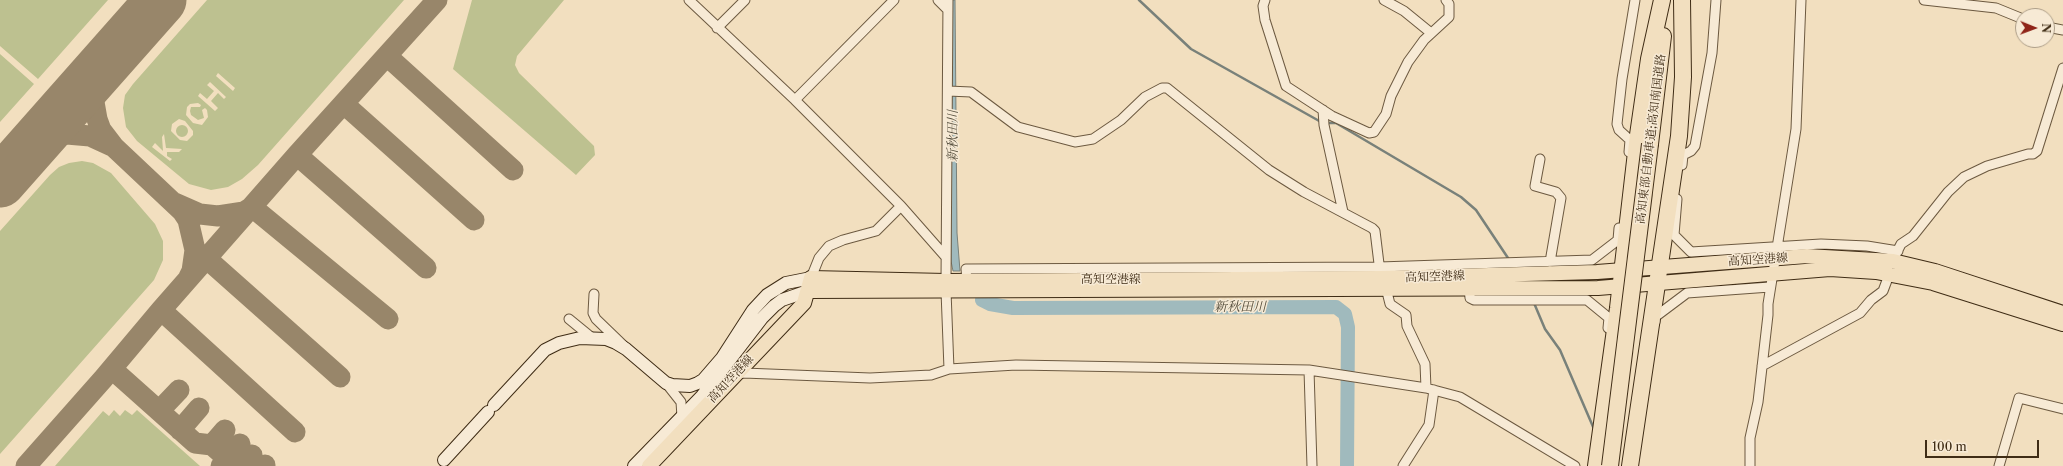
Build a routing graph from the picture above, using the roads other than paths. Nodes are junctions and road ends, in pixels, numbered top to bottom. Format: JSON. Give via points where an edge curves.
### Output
{"nodes":[{"id":1,"x":689,"y":0,"type":"edge"},
{"id":2,"x":745,"y":0,"type":"edge"},
{"id":3,"x":894,"y":0,"type":"edge"},
{"id":4,"x":938,"y":0,"type":"edge"},
{"id":5,"x":948,"y":0,"type":"edge"},
{"id":6,"x":1265,"y":0,"type":"edge"},
{"id":7,"x":1384,"y":0,"type":"edge"},
{"id":8,"x":1446,"y":0,"type":"edge"},
{"id":9,"x":1636,"y":0,"type":"edge"},
{"id":10,"x":1662,"y":0,"type":"edge"},
{"id":11,"x":1668,"y":0,"type":"edge"},
{"id":12,"x":1682,"y":0,"type":"edge"},
{"id":13,"x":1716,"y":0,"type":"edge"},
{"id":14,"x":1801,"y":0,"type":"edge"},
{"id":15,"x":1924,"y":0,"type":"edge"},
{"id":16,"x":948,"y":10,"type":"junction"},
{"id":17,"x":2015,"y":16,"type":"edge"},
{"id":18,"x":718,"y":28,"type":"junction"},
{"id":19,"x":1431,"y":33,"type":"junction"},
{"id":20,"x":2063,"y":68,"type":"edge"},
{"id":21,"x":952,"y":91,"type":"junction"},
{"id":22,"x":794,"y":100,"type":"junction"},
{"id":23,"x":1323,"y":110,"type":"junction"},
{"id":24,"x":1644,"y":139,"type":"junction"},
{"id":25,"x":1540,"y":159,"type":"dead end"},
{"id":26,"x":901,"y":206,"type":"junction"},
{"id":27,"x":1343,"y":212,"type":"junction"},
{"id":28,"x":1775,"y":252,"type":"junction"},
{"id":29,"x":945,"y":256,"type":"junction"},
{"id":30,"x":1895,"y":256,"type":"junction"},
{"id":31,"x":1550,"y":262,"type":"junction"},
{"id":32,"x":1658,"y":267,"type":"junction"},
{"id":33,"x":1627,"y":274,"type":"junction"},
{"id":34,"x":1889,"y":275,"type":"junction"},
{"id":35,"x":1382,"y":278,"type":"junction"},
{"id":36,"x":1771,"y":280,"type":"junction"},
{"id":37,"x":810,"y":284,"type":"junction"},
{"id":38,"x":1656,"y":284,"type":"junction"},
{"id":39,"x":946,"y":286,"type":"junction"},
{"id":40,"x":1620,"y":287,"type":"junction"},
{"id":41,"x":1469,"y":288,"type":"junction"},
{"id":42,"x":594,"y":294,"type":"dead end"},
{"id":43,"x":2063,"y":313,"type":"edge"},
{"id":44,"x":569,"y":319,"type":"dead end"},
{"id":45,"x":2063,"y":324,"type":"edge"},
{"id":46,"x":591,"y":338,"type":"junction"},
{"id":47,"x":626,"y":349,"type":"junction"},
{"id":48,"x":1762,"y":366,"type":"junction"},
{"id":49,"x":949,"y":369,"type":"junction"},
{"id":50,"x":1309,"y":370,"type":"junction"},
{"id":51,"x":734,"y":375,"type":"junction"},
{"id":52,"x":666,"y":382,"type":"junction"},
{"id":53,"x":1430,"y":389,"type":"junction"},
{"id":54,"x":2063,"y":409,"type":"edge"},
{"id":55,"x":682,"y":417,"type":"junction"},
{"id":56,"x":444,"y":460,"type":"dead end"},
{"id":57,"x":1572,"y":465,"type":"edge"},
{"id":58,"x":634,"y":466,"type":"edge"},
{"id":59,"x":649,"y":466,"type":"edge"},
{"id":60,"x":1312,"y":466,"type":"edge"},
{"id":61,"x":1403,"y":466,"type":"edge"},
{"id":62,"x":1590,"y":466,"type":"edge"},
{"id":63,"x":1596,"y":466,"type":"edge"},
{"id":64,"x":1610,"y":466,"type":"edge"},
{"id":65,"x":1630,"y":466,"type":"edge"},
{"id":66,"x":1637,"y":466,"type":"edge"},
{"id":67,"x":1750,"y":466,"type":"edge"},
{"id":68,"x":1999,"y":466,"type":"edge"}],
"edges":[{"from":1,"to":18,"type":"street"},
{"from":2,"to":18,"type":"street"},
{"from":3,"to":22,"type":"street"},
{"from":4,"to":16,"type":"street"},
{"from":5,"to":16,"type":"street"},
{"from":6,"to":23,"type":"street","via":[[1264,15],[1286,86]]},
{"from":7,"to":19,"type":"street","via":[[1404,11]]},
{"from":8,"to":19,"type":"street","via":[[1449,4],[1449,17]]},
{"from":9,"to":31,"type":"street","via":[[1622,78],[1617,124],[1630,140],[1618,240],[1592,260]]},
{"from":10,"to":24,"type":"highway","via":[[1649,58]]},
{"from":11,"to":24,"type":"highway","name":"高知東部自動車道;高知南国道路"},
{"from":12,"to":32,"type":"highway","via":[[1683,78],[1679,136]]},
{"from":13,"to":28,"type":"street","via":[[1706,90],[1698,120],[1695,146],[1683,155],[1674,235],[1691,252]]},
{"from":14,"to":28,"type":"street","via":[[1796,129]]},
{"from":15,"to":17,"type":"street","via":[[1996,8]]},
{"from":16,"to":21,"type":"street"},
{"from":18,"to":22,"type":"street"},
{"from":19,"to":23,"type":"street","via":[[1408,62],[1391,96],[1386,114],[1374,132],[1369,133]]},
{"from":20,"to":30,"type":"street","via":[[2037,151],[1987,166],[1964,177],[1948,192],[1913,236],[1901,244]]},
{"from":21,"to":27,"type":"street","via":[[971,92],[1018,127],[1075,142],[1093,139],[1121,120],[1145,97],[1167,88],[1269,170]]},
{"from":21,"to":29,"type":"street"},
{"from":22,"to":26,"type":"street"},
{"from":23,"to":27,"type":"street"},
{"from":24,"to":33,"type":"highway","name":"高知東部自動車道;高知南国道路","bridge":true},
{"from":24,"to":33,"type":"highway","via":[[1629,201]]},
{"from":25,"to":31,"type":"street","via":[[1535,186],[1556,192],[1561,198]]},
{"from":26,"to":29,"type":"street"},
{"from":26,"to":37,"type":"street","via":[[876,231],[828,246],[819,258]]},
{"from":27,"to":35,"type":"street","via":[[1375,231]]},
{"from":28,"to":30,"type":"main road","name":"高知空港線","via":[[1807,256]]},
{"from":28,"to":32,"type":"main road","name":"高知空港線"},
{"from":28,"to":36,"type":"street"},
{"from":29,"to":39,"type":"street"},
{"from":30,"to":43,"type":"main road","name":"高知空港線"},
{"from":31,"to":35,"type":"street"},
{"from":32,"to":33,"type":"main road","name":"高知空港線"},
{"from":32,"to":38,"type":"highway"},
{"from":33,"to":35,"type":"main road","name":"高知空港線"},
{"from":33,"to":40,"type":"highway"},
{"from":33,"to":64,"type":"highway","bridge":true},
{"from":34,"to":36,"type":"main road","name":"高知空港線","via":[[1830,269]]},
{"from":34,"to":45,"type":"main road","name":"高知空港線","via":[[1933,283]]},
{"from":34,"to":48,"type":"street","via":[[1883,291],[1860,313]]},
{"from":35,"to":39,"type":"main road","name":"高知空港線"},
{"from":35,"to":39,"type":"main road","name":"高知空港線","via":[[968,281]]},
{"from":35,"to":41,"type":"main road","name":"高知空港線"},
{"from":35,"to":53,"type":"street","via":[[1390,304],[1406,315],[1407,326],[1425,364]]},
{"from":36,"to":38,"type":"main road","name":"高知空港線"},
{"from":36,"to":48,"type":"street"},
{"from":36,"to":66,"type":"street","via":[[1687,294],[1655,317]]},
{"from":37,"to":39,"type":"main road","name":"高知空港線"},
{"from":37,"to":51,"type":"main road","name":"高知空港線","via":[[804,303]]},
{"from":37,"to":52,"type":"street","via":[[786,283],[767,296],[753,310],[722,358],[703,380],[690,386]]},
{"from":37,"to":55,"type":"street","via":[[782,300],[762,318],[702,396]]},
{"from":38,"to":40,"type":"main road","name":"高知空港線"},
{"from":38,"to":65,"type":"highway"},
{"from":39,"to":49,"type":"street"},
{"from":40,"to":41,"type":"main road","name":"高知空港線"},
{"from":40,"to":63,"type":"highway"},
{"from":41,"to":62,"type":"street","via":[[1470,298],[1474,300],[1587,300],[1609,318]]},
{"from":42,"to":47,"type":"street","via":[[593,313],[596,319],[616,336]]},
{"from":44,"to":46,"type":"street"},
{"from":46,"to":47,"type":"street","via":[[606,339]]},
{"from":46,"to":56,"type":"street","via":[[569,340],[545,350]]},
{"from":47,"to":52,"type":"street"},
{"from":48,"to":67,"type":"street","via":[[1750,438]]},
{"from":49,"to":50,"type":"street","via":[[1016,365]]},
{"from":49,"to":51,"type":"street","via":[[931,375],[870,378],[744,373]]},
{"from":50,"to":53,"type":"street"},
{"from":50,"to":60,"type":"street"},
{"from":51,"to":59,"type":"main road","name":"高知空港線"},
{"from":52,"to":55,"type":"street","via":[[681,402]]},
{"from":53,"to":57,"type":"street","via":[[1460,397]]},
{"from":53,"to":61,"type":"street","via":[[1429,425]]},
{"from":54,"to":68,"type":"street","via":[[2019,398]]},
{"from":55,"to":58,"type":"street"}]}
